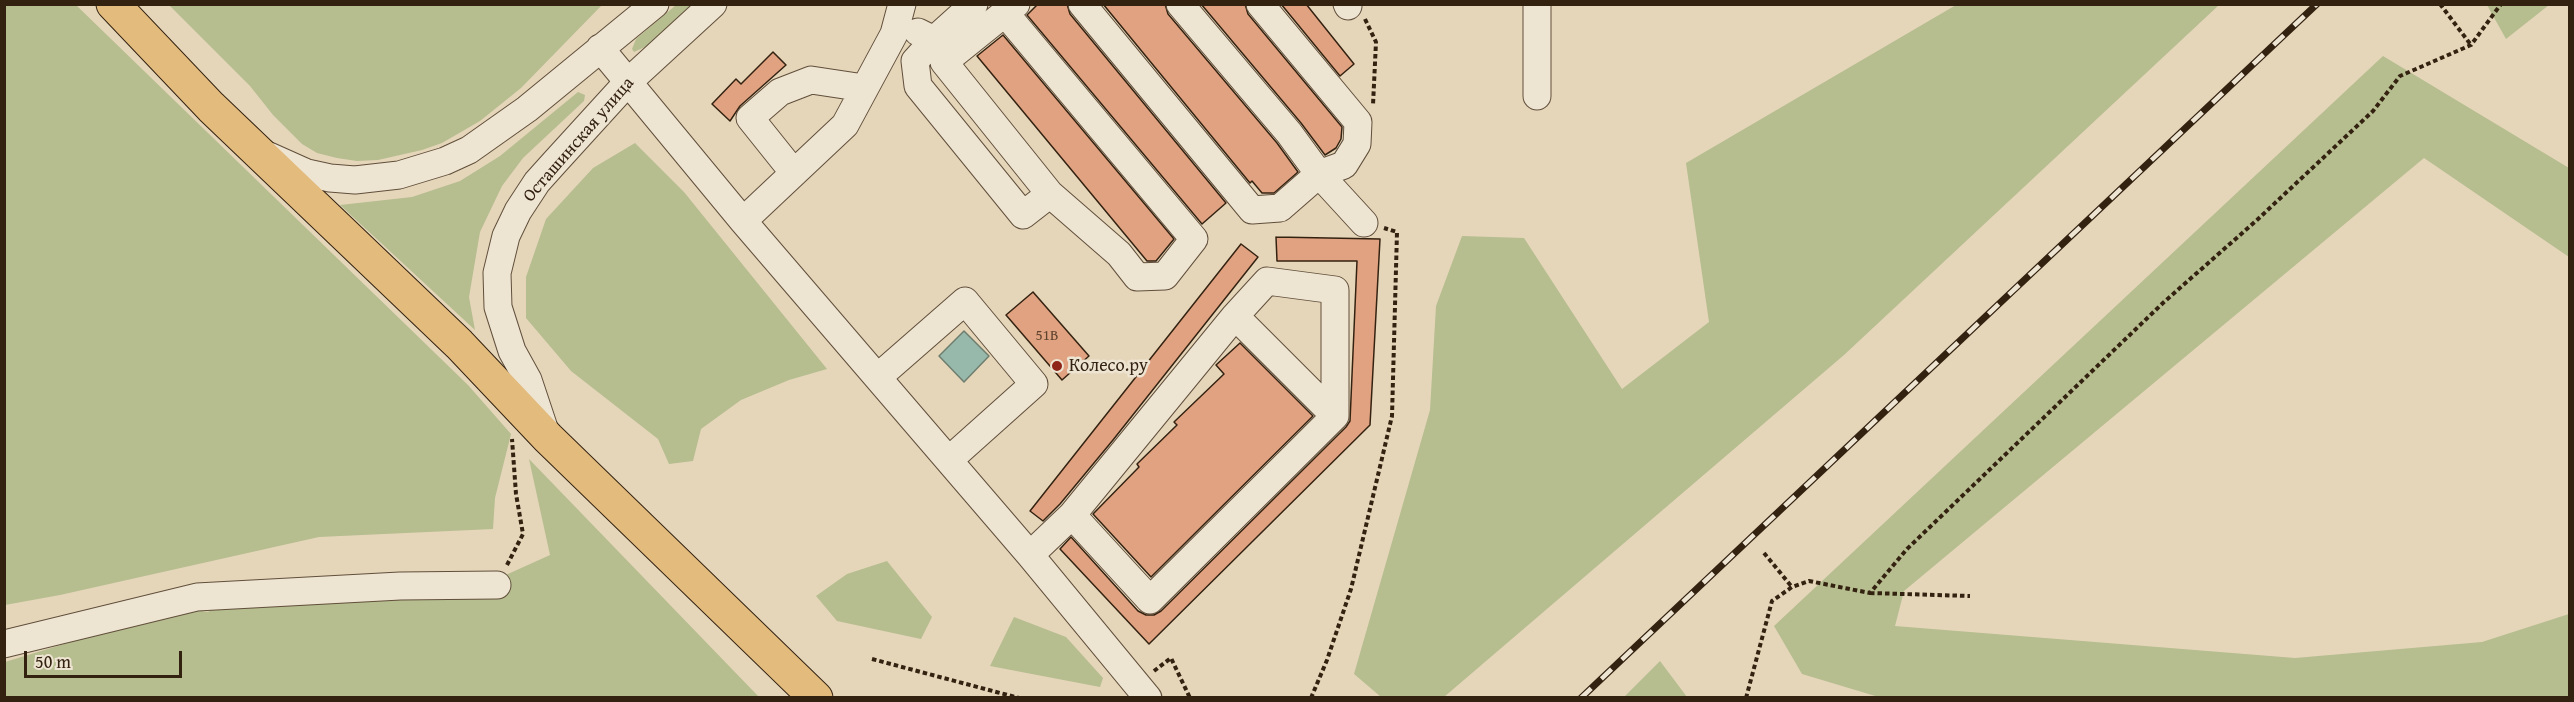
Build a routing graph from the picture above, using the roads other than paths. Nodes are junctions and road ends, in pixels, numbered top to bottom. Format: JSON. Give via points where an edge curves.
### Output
{"nodes":[{"id":1,"x":113,"y":4,"type":"edge"},
{"id":2,"x":654,"y":4,"type":"edge"},
{"id":3,"x":713,"y":4,"type":"edge"},
{"id":4,"x":974,"y":4,"type":"edge"},
{"id":5,"x":1082,"y":4,"type":"edge"},
{"id":6,"x":1180,"y":4,"type":"edge"},
{"id":7,"x":1260,"y":4,"type":"edge"},
{"id":8,"x":1537,"y":4,"type":"edge"},
{"id":9,"x":1010,"y":9,"type":"edge"},
{"id":10,"x":900,"y":14,"type":"edge"},
{"id":11,"x":934,"y":40,"type":"junction"},
{"id":12,"x":600,"y":48,"type":"junction"},
{"id":13,"x":627,"y":83,"type":"junction"},
{"id":14,"x":864,"y":88,"type":"junction"},
{"id":15,"x":1538,"y":96,"type":"dead end"},
{"id":16,"x":239,"y":134,"type":"junction"},
{"id":17,"x":794,"y":173,"type":"junction"},
{"id":18,"x":1319,"y":174,"type":"junction"},
{"id":19,"x":1050,"y":194,"type":"junction"},
{"id":20,"x":743,"y":221,"type":"junction"},
{"id":21,"x":1364,"y":223,"type":"road end"},
{"id":22,"x":1235,"y":316,"type":"junction"},
{"id":23,"x":878,"y":377,"type":"junction"},
{"id":24,"x":1335,"y":416,"type":"junction"},
{"id":25,"x":548,"y":438,"type":"junction"},
{"id":26,"x":949,"y":460,"type":"junction"},
{"id":27,"x":1072,"y":515,"type":"junction"},
{"id":28,"x":1030,"y":555,"type":"junction"},
{"id":29,"x":497,"y":585,"type":"road end"},
{"id":30,"x":4,"y":644,"type":"edge"},
{"id":31,"x":1143,"y":691,"type":"edge"},
{"id":32,"x":816,"y":698,"type":"edge"}],
"edges":[{"from":1,"to":16,"type":"highway"},
{"from":2,"to":12,"type":"street"},
{"from":3,"to":13,"type":"street","name":"Осташинская улица"},
{"from":4,"to":11,"type":"street"},
{"from":5,"to":18,"type":"street","via":[[1252,210],[1280,208]]},
{"from":6,"to":18,"type":"street"},
{"from":7,"to":18,"type":"street","via":[[1358,122],[1358,144],[1344,165]]},
{"from":8,"to":15,"type":"street"},
{"from":9,"to":19,"type":"street","via":[[944,62]]},
{"from":9,"to":19,"type":"street","via":[[1194,239],[1165,276],[1137,277],[1119,254]]},
{"from":10,"to":11,"type":"street"},
{"from":10,"to":14,"type":"street"},
{"from":11,"to":19,"type":"street","via":[[915,61],[918,86],[1023,215]]},
{"from":12,"to":13,"type":"street"},
{"from":12,"to":16,"type":"street","via":[[527,110],[477,145],[445,161],[399,175],[355,180],[307,173],[266,154]]},
{"from":13,"to":20,"type":"street"},
{"from":13,"to":25,"type":"street","name":"Осташинская улица","via":[[537,182],[518,210],[501,253],[498,307]]},
{"from":14,"to":17,"type":"street","via":[[844,125]]},
{"from":14,"to":17,"type":"street","via":[[811,80],[780,92],[750,118]]},
{"from":16,"to":25,"type":"highway","via":[[459,344]]},
{"from":17,"to":20,"type":"street"},
{"from":18,"to":21,"type":"street"},
{"from":20,"to":23,"type":"street"},
{"from":22,"to":24,"type":"street"},
{"from":22,"to":24,"type":"street","via":[[1268,281],[1335,290]]},
{"from":22,"to":27,"type":"street"},
{"from":23,"to":26,"type":"street"},
{"from":23,"to":26,"type":"street","via":[[965,302],[1034,384]]},
{"from":24,"to":27,"type":"street","via":[[1150,600]]},
{"from":25,"to":32,"type":"highway"},
{"from":26,"to":28,"type":"street"},
{"from":27,"to":28,"type":"street"},
{"from":28,"to":31,"type":"street"},
{"from":29,"to":30,"type":"street","via":[[197,597]]}]}
